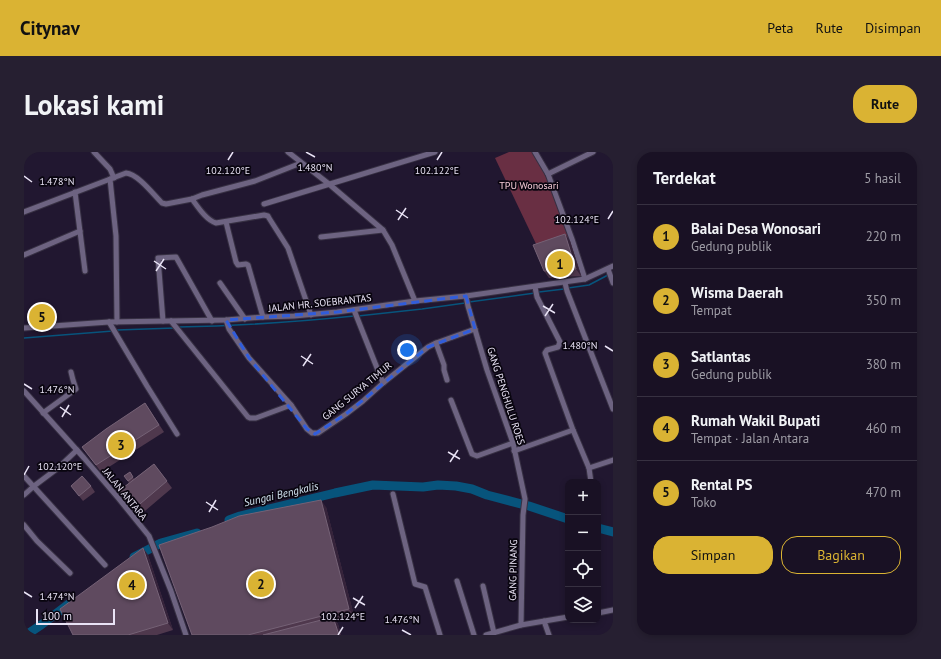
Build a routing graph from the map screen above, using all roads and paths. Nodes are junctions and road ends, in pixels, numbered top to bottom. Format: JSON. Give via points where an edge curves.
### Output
{"nodes":[{"id":1,"x":94,"y":152,"type":"edge"},
{"id":2,"x":288,"y":152,"type":"edge"},
{"id":3,"x":435,"y":152,"type":"edge"},
{"id":4,"x":535,"y":152,"type":"edge"},
{"id":5,"x":593,"y":152,"type":"edge"},
{"id":6,"x":301,"y":163,"type":"junction"},
{"id":7,"x":548,"y":174,"type":"junction"},
{"id":8,"x":112,"y":178,"type":"junction"},
{"id":9,"x":330,"y":184,"type":"junction"},
{"id":10,"x":75,"y":192,"type":"junction"},
{"id":11,"x":192,"y":199,"type":"junction"},
{"id":12,"x":264,"y":204,"type":"dead end"},
{"id":13,"x":24,"y":212,"type":"edge"},
{"id":14,"x":226,"y":222,"type":"junction"},
{"id":15,"x":80,"y":230,"type":"junction"},
{"id":16,"x":383,"y":230,"type":"junction"},
{"id":17,"x":320,"y":237,"type":"dead end"},
{"id":18,"x":24,"y":254,"type":"edge"},
{"id":19,"x":610,"y":269,"type":"edge"},
{"id":20,"x":85,"y":271,"type":"dead end"},
{"id":21,"x":585,"y":279,"type":"junction"},
{"id":22,"x":613,"y":282,"type":"edge"},
{"id":23,"x":220,"y":283,"type":"dead end"},
{"id":24,"x":566,"y":286,"type":"junction"},
{"id":25,"x":535,"y":289,"type":"junction"},
{"id":26,"x":414,"y":301,"type":"junction"},
{"id":27,"x":467,"y":301,"type":"junction"},
{"id":28,"x":354,"y":310,"type":"junction"},
{"id":29,"x":311,"y":315,"type":"junction"},
{"id":30,"x":263,"y":317,"type":"junction"},
{"id":31,"x":245,"y":319,"type":"junction"},
{"id":32,"x":163,"y":321,"type":"junction"},
{"id":33,"x":171,"y":321,"type":"junction"},
{"id":34,"x":212,"y":321,"type":"junction"},
{"id":35,"x":117,"y":322,"type":"junction"},
{"id":36,"x":226,"y":322,"type":"junction"},
{"id":37,"x":110,"y":323,"type":"junction"},
{"id":38,"x":24,"y":328,"type":"edge"},
{"id":39,"x":476,"y":330,"type":"junction"},
{"id":40,"x":436,"y":343,"type":"junction"},
{"id":41,"x":71,"y":372,"type":"dead end"},
{"id":42,"x":447,"y":380,"type":"dead end"},
{"id":43,"x":383,"y":383,"type":"junction"},
{"id":44,"x":24,"y":391,"type":"edge"},
{"id":45,"x":451,"y":400,"type":"dead end"},
{"id":46,"x":291,"y":405,"type":"junction"},
{"id":47,"x":613,"y":409,"type":"edge"},
{"id":48,"x":43,"y":413,"type":"junction"},
{"id":49,"x":573,"y":430,"type":"junction"},
{"id":50,"x":178,"y":434,"type":"dead end"},
{"id":51,"x":513,"y":443,"type":"junction"},
{"id":52,"x":77,"y":450,"type":"junction"},
{"id":53,"x":514,"y":451,"type":"junction"},
{"id":54,"x":613,"y":460,"type":"edge"},
{"id":55,"x":589,"y":468,"type":"junction"},
{"id":56,"x":24,"y":476,"type":"edge"},
{"id":57,"x":591,"y":479,"type":"edge"},
{"id":58,"x":34,"y":486,"type":"junction"},
{"id":59,"x":393,"y":494,"type":"dead end"},
{"id":60,"x":24,"y":495,"type":"edge"},
{"id":61,"x":525,"y":499,"type":"joint"},
{"id":62,"x":24,"y":525,"type":"edge"},
{"id":63,"x":105,"y":565,"type":"dead end"},
{"id":64,"x":70,"y":572,"type":"dead end"},
{"id":65,"x":457,"y":581,"type":"dead end"},
{"id":66,"x":484,"y":586,"type":"dead end"},
{"id":67,"x":178,"y":589,"type":"edge"},
{"id":68,"x":171,"y":591,"type":"junction"},
{"id":69,"x":613,"y":610,"type":"edge"},
{"id":70,"x":601,"y":612,"type":"edge"},
{"id":71,"x":565,"y":618,"type":"edge"},
{"id":72,"x":544,"y":621,"type":"junction"},
{"id":73,"x":521,"y":625,"type":"junction"},
{"id":74,"x":494,"y":633,"type":"junction"},
{"id":75,"x":186,"y":635,"type":"edge"},
{"id":76,"x":440,"y":635,"type":"edge"},
{"id":77,"x":474,"y":635,"type":"edge"},
{"id":78,"x":486,"y":635,"type":"edge"},
{"id":79,"x":548,"y":635,"type":"edge"}],
"edges":[{"from":1,"to":8,"type":"street","via":[[110,169]]},
{"from":2,"to":6,"type":"street"},
{"from":3,"to":9,"type":"street"},
{"from":4,"to":7,"type":"street"},
{"from":5,"to":7,"type":"street"},
{"from":6,"to":9,"type":"street"},
{"from":6,"to":11,"type":"street","via":[[255,181]]},
{"from":7,"to":21,"type":"street"},
{"from":8,"to":10,"type":"street"},
{"from":8,"to":11,"type":"street","via":[[126,173],[133,175],[164,204]]},
{"from":8,"to":35,"type":"street"},
{"from":9,"to":12,"type":"street"},
{"from":9,"to":16,"type":"street"},
{"from":10,"to":13,"type":"street"},
{"from":10,"to":15,"type":"street"},
{"from":11,"to":14,"type":"street","via":[[211,221]]},
{"from":14,"to":29,"type":"street","via":[[268,216],[288,248]]},
{"from":14,"to":30,"type":"street","via":[[236,262],[238,265],[248,265]]},
{"from":15,"to":18,"type":"street"},
{"from":15,"to":20,"type":"street"},
{"from":16,"to":17,"type":"street"},
{"from":16,"to":26,"type":"street","via":[[397,255]]},
{"from":19,"to":21,"type":"street","name":"JALAN HR. SOEBRANTAS"},
{"from":19,"to":22,"type":"street"},
{"from":21,"to":24,"type":"street","name":"JALAN HR. SOEBRANTAS"},
{"from":23,"to":31,"type":"street"},
{"from":24,"to":25,"type":"street","name":"JALAN HR. SOEBRANTAS"},
{"from":24,"to":47,"type":"street"},
{"from":25,"to":27,"type":"street","name":"JALAN HR. SOEBRANTAS","via":[[503,290]]},
{"from":25,"to":49,"type":"street","via":[[560,342],[558,347],[545,353]]},
{"from":26,"to":27,"type":"street","name":"JALAN HR. SOEBRANTAS"},
{"from":26,"to":28,"type":"street","name":"JALAN HR. SOEBRANTAS"},
{"from":27,"to":39,"type":"street","name":"GANG PENGHULU ROES"},
{"from":28,"to":29,"type":"street","name":"JALAN HR. SOEBRANTAS"},
{"from":28,"to":43,"type":"street"},
{"from":29,"to":30,"type":"street","name":"JALAN HR. SOEBRANTAS"},
{"from":30,"to":31,"type":"street","name":"JALAN HR. SOEBRANTAS"},
{"from":31,"to":36,"type":"street","name":"JALAN HR. SOEBRANTAS"},
{"from":32,"to":33,"type":"street","name":"JALAN HR. SOEBRANTAS"},
{"from":32,"to":34,"type":"street","via":[[158,258],[176,257]]},
{"from":32,"to":35,"type":"street","name":"JALAN HR. SOEBRANTAS"},
{"from":33,"to":34,"type":"street","name":"JALAN HR. SOEBRANTAS"},
{"from":33,"to":46,"type":"street","via":[[248,417],[256,418]]},
{"from":34,"to":36,"type":"street","name":"JALAN HR. SOEBRANTAS"},
{"from":35,"to":37,"type":"street","name":"JALAN HR. SOEBRANTAS"},
{"from":36,"to":46,"type":"street","name":"GANG SURYA TIMUR","via":[[249,358]]},
{"from":37,"to":38,"type":"street","name":"JALAN HR. SOEBRANTAS"},
{"from":37,"to":50,"type":"street"},
{"from":39,"to":40,"type":"street","name":"GANG SURYA TIMUR"},
{"from":39,"to":51,"type":"street","name":"GANG PENGHULU ROES"},
{"from":40,"to":42,"type":"street"},
{"from":40,"to":43,"type":"street","name":"GANG SURYA TIMUR"},
{"from":41,"to":48,"type":"street","via":[[76,389]]},
{"from":43,"to":46,"type":"street","name":"GANG SURYA TIMUR","via":[[346,414],[318,433],[312,433],[307,429]]},
{"from":44,"to":48,"type":"street","name":"JALAN ANTARA"},
{"from":45,"to":51,"type":"street","via":[[472,454],[476,456]]},
{"from":48,"to":52,"type":"street","name":"JALAN ANTARA"},
{"from":49,"to":53,"type":"street"},
{"from":49,"to":55,"type":"street"},
{"from":51,"to":53,"type":"street","name":"GANG PENGHULU ROES"},
{"from":52,"to":58,"type":"street"},
{"from":52,"to":68,"type":"street","name":"JALAN ANTARA","via":[[149,536]]},
{"from":53,"to":61,"type":"street","name":"GANG PENGHULU ROES"},
{"from":54,"to":55,"type":"street"},
{"from":55,"to":57,"type":"street"},
{"from":56,"to":58,"type":"street"},
{"from":58,"to":60,"type":"street"},
{"from":58,"to":63,"type":"street"},
{"from":59,"to":76,"type":"street","via":[[415,584],[425,587]]},
{"from":61,"to":73,"type":"street","name":"GANG PINANG"},
{"from":62,"to":64,"type":"street"},
{"from":65,"to":77,"type":"street"},
{"from":66,"to":74,"type":"street"},
{"from":67,"to":68,"type":"street"},
{"from":68,"to":75,"type":"street"},
{"from":69,"to":70,"type":"street"},
{"from":71,"to":72,"type":"street"},
{"from":72,"to":73,"type":"street"},
{"from":72,"to":79,"type":"street"},
{"from":73,"to":74,"type":"street"},
{"from":74,"to":78,"type":"street"}]}
